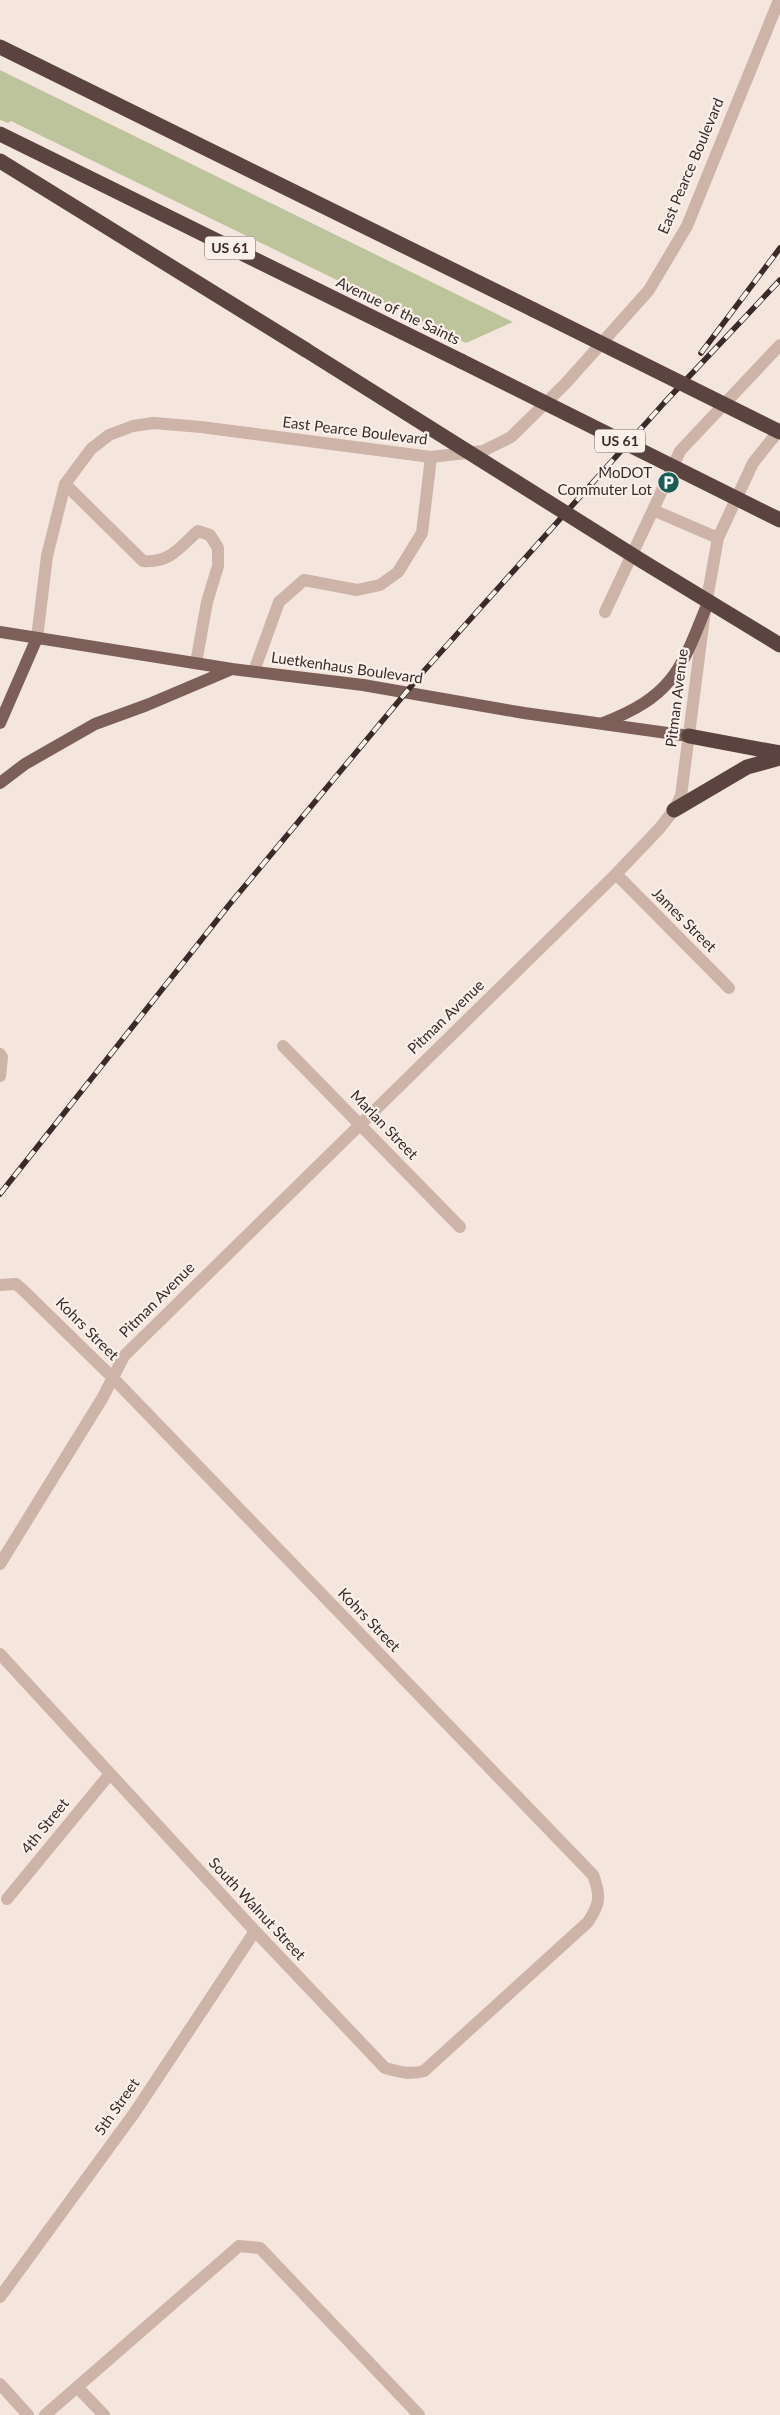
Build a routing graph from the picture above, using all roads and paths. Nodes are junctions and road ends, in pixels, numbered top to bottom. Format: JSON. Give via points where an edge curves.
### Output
{"nodes":[{"id":1,"x":778,"y":0,"type":"edge"},
{"id":2,"x":0,"y":46,"type":"edge"},
{"id":3,"x":0,"y":134,"type":"edge"},
{"id":4,"x":0,"y":161,"type":"edge"},
{"id":5,"x":780,"y":345,"type":"edge"},
{"id":6,"x":780,"y":430,"type":"edge"},
{"id":7,"x":432,"y":457,"type":"junction"},
{"id":8,"x":65,"y":484,"type":"junction"},
{"id":9,"x":653,"y":510,"type":"junction"},
{"id":10,"x":780,"y":520,"type":"edge"},
{"id":11,"x":718,"y":538,"type":"junction"},
{"id":12,"x":705,"y":610,"type":"junction"},
{"id":13,"x":605,"y":612,"type":"dead end"},
{"id":14,"x":0,"y":632,"type":"edge"},
{"id":15,"x":37,"y":638,"type":"junction"},
{"id":16,"x":780,"y":645,"type":"edge"},
{"id":17,"x":196,"y":663,"type":"junction"},
{"id":18,"x":232,"y":669,"type":"junction"},
{"id":19,"x":254,"y":671,"type":"junction"},
{"id":20,"x":1,"y":719,"type":"edge"},
{"id":21,"x":601,"y":724,"type":"junction"},
{"id":22,"x":689,"y":736,"type":"junction"},
{"id":23,"x":780,"y":753,"type":"edge"},
{"id":24,"x":780,"y":758,"type":"edge"},
{"id":25,"x":0,"y":783,"type":"edge"},
{"id":26,"x":674,"y":810,"type":"junction"},
{"id":27,"x":616,"y":874,"type":"junction"},
{"id":28,"x":728,"y":988,"type":"dead end"},
{"id":29,"x":283,"y":1046,"type":"dead end"},
{"id":30,"x":1,"y":1055,"type":"edge"},
{"id":31,"x":0,"y":1076,"type":"edge"},
{"id":32,"x":360,"y":1123,"type":"junction"},
{"id":33,"x":460,"y":1227,"type":"dead end"},
{"id":34,"x":5,"y":1284,"type":"edge"},
{"id":35,"x":112,"y":1377,"type":"junction"},
{"id":36,"x":0,"y":1564,"type":"edge"},
{"id":37,"x":0,"y":1654,"type":"edge"},
{"id":38,"x":109,"y":1775,"type":"junction"},
{"id":39,"x":7,"y":1899,"type":"dead end"},
{"id":40,"x":255,"y":1931,"type":"junction"},
{"id":41,"x":511,"y":1992,"type":"joint"},
{"id":42,"x":0,"y":2298,"type":"edge"},
{"id":43,"x":0,"y":2384,"type":"edge"},
{"id":44,"x":77,"y":2387,"type":"junction"},
{"id":45,"x":28,"y":2415,"type":"edge"},
{"id":46,"x":45,"y":2415,"type":"edge"},
{"id":47,"x":104,"y":2415,"type":"edge"},
{"id":48,"x":419,"y":2415,"type":"edge"}],
"edges":[{"from":1,"to":7,"type":"street","name":"East Pearce Boulevard","via":[[687,226],[648,290],[566,383],[510,437],[483,451]]},
{"from":2,"to":6,"type":"highway","bridge":true},
{"from":3,"to":10,"type":"highway","name":"Avenue of the Saints","number":"US 61","bridge":true},
{"from":4,"to":16,"type":"highway","bridge":true},
{"from":5,"to":9,"type":"street","via":[[680,451]]},
{"from":6,"to":11,"type":"street","name":"Pitman Avenue","via":[[753,463]]},
{"from":7,"to":8,"type":"street","name":"East Pearce Boulevard","via":[[154,423],[133,426],[101,441],[91,449]]},
{"from":7,"to":19,"type":"street","via":[[422,533],[398,572],[380,585],[357,590],[304,580],[279,602]]},
{"from":8,"to":15,"type":"street","name":"East Pearce Boulevard","via":[[47,556]]},
{"from":8,"to":17,"type":"street","via":[[143,561],[158,562],[166,558],[198,531],[210,535],[218,548],[218,566],[207,602]]},
{"from":9,"to":11,"type":"street"},
{"from":9,"to":13,"type":"street"},
{"from":11,"to":12,"type":"street","name":"Pitman Avenue"},
{"from":12,"to":21,"type":"main road","via":[[679,670],[667,684],[639,708]]},
{"from":12,"to":22,"type":"street","name":"Pitman Avenue"},
{"from":14,"to":15,"type":"main road","name":"Luetkenhaus Boulevard"},
{"from":15,"to":17,"type":"main road","name":"Luetkenhaus Boulevard"},
{"from":15,"to":20,"type":"main road","name":"East Pearce Boulevard"},
{"from":17,"to":18,"type":"main road","name":"Luetkenhaus Boulevard"},
{"from":18,"to":19,"type":"main road","name":"Luetkenhaus Boulevard"},
{"from":18,"to":25,"type":"main road","via":[[95,724],[25,764]]},
{"from":19,"to":21,"type":"main road","name":"Luetkenhaus Boulevard","via":[[363,685]]},
{"from":21,"to":22,"type":"main road","name":"Luetkenhaus Boulevard"},
{"from":22,"to":23,"type":"highway"},
{"from":22,"to":26,"type":"street","name":"Pitman Avenue","via":[[681,796]]},
{"from":24,"to":26,"type":"highway","via":[[747,767]]},
{"from":26,"to":27,"type":"street","name":"Pitman Avenue"},
{"from":27,"to":28,"type":"street","name":"James Street"},
{"from":27,"to":32,"type":"street","name":"Pitman Avenue"},
{"from":29,"to":32,"type":"street","name":"Marlan Street"},
{"from":30,"to":31,"type":"street"},
{"from":32,"to":33,"type":"street","name":"Marlan Street"},
{"from":32,"to":35,"type":"street","name":"Pitman Avenue","via":[[124,1356]]},
{"from":34,"to":35,"type":"street","name":"Kohrs Street","via":[[16,1284],[23,1290]]},
{"from":35,"to":36,"type":"street","name":"Pitman Avenue","via":[[103,1397]]},
{"from":35,"to":41,"type":"street","name":"Kohrs Street","via":[[593,1875],[599,1890],[598,1907],[588,1922]]},
{"from":37,"to":38,"type":"street","name":"South Walnut Street"},
{"from":38,"to":39,"type":"street","name":"4th Street"},
{"from":38,"to":40,"type":"street","name":"South Walnut Street"},
{"from":40,"to":41,"type":"street","name":"South Walnut Street","via":[[385,2068],[401,2073],[424,2070]]},
{"from":40,"to":42,"type":"street","name":"5th Street","via":[[135,2112]]},
{"from":43,"to":45,"type":"street"},
{"from":44,"to":46,"type":"street"},
{"from":44,"to":47,"type":"street"},
{"from":44,"to":48,"type":"street","via":[[239,2246],[260,2248]]}]}
